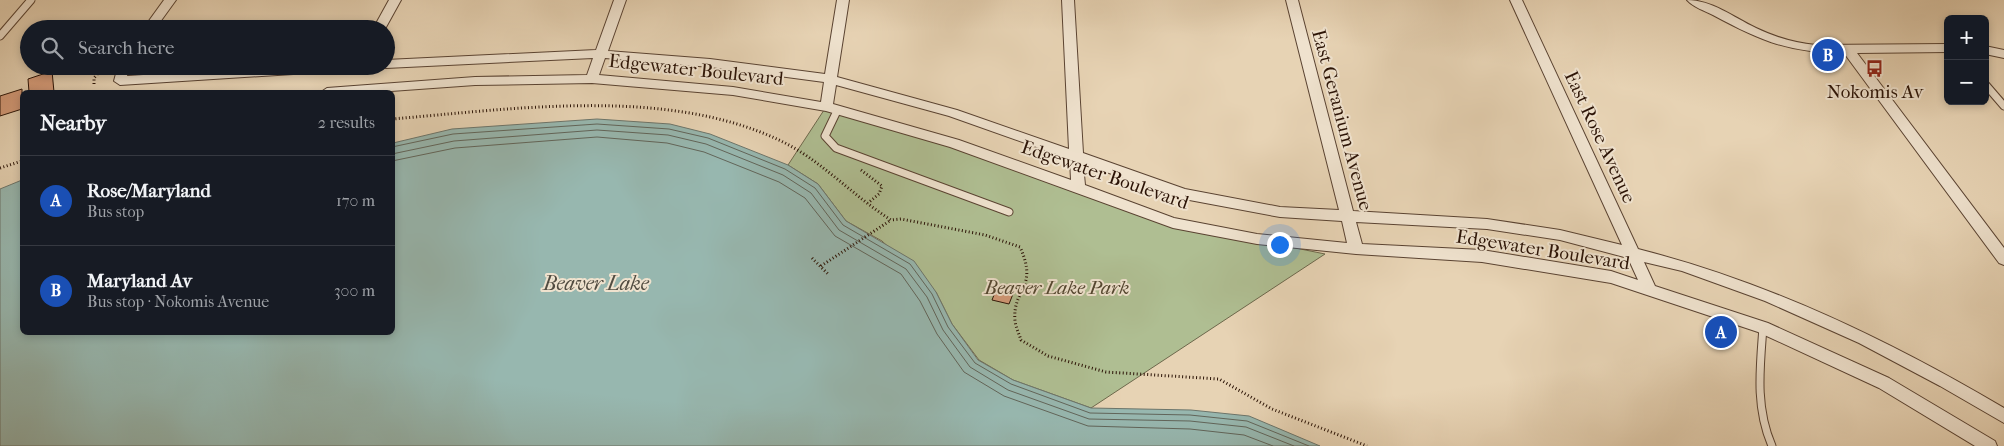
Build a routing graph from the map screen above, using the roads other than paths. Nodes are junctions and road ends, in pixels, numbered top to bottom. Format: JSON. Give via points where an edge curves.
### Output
{"nodes":[{"id":1,"x":31,"y":0,"type":"edge"},
{"id":2,"x":170,"y":0,"type":"edge"},
{"id":3,"x":395,"y":0,"type":"edge"},
{"id":4,"x":620,"y":0,"type":"edge"},
{"id":5,"x":843,"y":0,"type":"edge"},
{"id":6,"x":1068,"y":0,"type":"edge"},
{"id":7,"x":1292,"y":0,"type":"edge"},
{"id":8,"x":1516,"y":0,"type":"edge"},
{"id":9,"x":1693,"y":0,"type":"edge"},
{"id":10,"x":156,"y":20,"type":"edge"},
{"id":11,"x":384,"y":20,"type":"edge"},
{"id":12,"x":0,"y":36,"type":"edge"},
{"id":13,"x":1944,"y":48,"type":"edge"},
{"id":14,"x":1848,"y":49,"type":"junction"},
{"id":15,"x":1989,"y":51,"type":"edge"},
{"id":16,"x":601,"y":54,"type":"junction"},
{"id":17,"x":2004,"y":54,"type":"edge"},
{"id":18,"x":395,"y":64,"type":"edge"},
{"id":19,"x":256,"y":75,"type":"edge"},
{"id":20,"x":352,"y":75,"type":"edge"},
{"id":21,"x":592,"y":79,"type":"junction"},
{"id":22,"x":830,"y":80,"type":"junction"},
{"id":23,"x":122,"y":87,"type":"edge"},
{"id":24,"x":1989,"y":89,"type":"edge"},
{"id":25,"x":345,"y":90,"type":"edge"},
{"id":26,"x":357,"y":90,"type":"edge"},
{"id":27,"x":2004,"y":106,"type":"edge"},
{"id":28,"x":832,"y":109,"type":"junction"},
{"id":29,"x":1077,"y":158,"type":"junction"},
{"id":30,"x":1078,"y":188,"type":"junction"},
{"id":31,"x":1008,"y":212,"type":"dead end"},
{"id":32,"x":1348,"y":216,"type":"junction"},
{"id":33,"x":1356,"y":249,"type":"junction"},
{"id":34,"x":1633,"y":252,"type":"junction"},
{"id":35,"x":2004,"y":259,"type":"edge"},
{"id":36,"x":1650,"y":290,"type":"junction"},
{"id":37,"x":1763,"y":327,"type":"junction"},
{"id":38,"x":2004,"y":416,"type":"edge"},
{"id":39,"x":1772,"y":446,"type":"edge"},
{"id":40,"x":1989,"y":446,"type":"edge"}],
"edges":[{"from":1,"to":12,"type":"lane"},
{"from":2,"to":10,"type":"street"},
{"from":3,"to":11,"type":"street"},
{"from":4,"to":16,"type":"street"},
{"from":5,"to":22,"type":"street"},
{"from":6,"to":29,"type":"street"},
{"from":7,"to":32,"type":"street","name":"East Geranium Avenue"},
{"from":8,"to":34,"type":"street","name":"East Rose Avenue"},
{"from":9,"to":14,"type":"street","via":[[1779,43],[1807,49]]},
{"from":13,"to":14,"type":"street"},
{"from":14,"to":35,"type":"street"},
{"from":15,"to":17,"type":"street"},
{"from":16,"to":18,"type":"street","name":"Edgewater Boulevard"},
{"from":16,"to":21,"type":"street"},
{"from":16,"to":22,"type":"street","name":"Edgewater Boulevard","via":[[710,63]]},
{"from":19,"to":23,"type":"street"},
{"from":20,"to":25,"type":"street"},
{"from":21,"to":26,"type":"street","name":"Edgewater Boulevard","via":[[475,81]]},
{"from":21,"to":28,"type":"street","name":"Edgewater Boulevard","via":[[732,91]]},
{"from":22,"to":28,"type":"street"},
{"from":22,"to":29,"type":"street","name":"Edgewater Boulevard","via":[[953,113]]},
{"from":24,"to":27,"type":"lane"},
{"from":28,"to":30,"type":"street","name":"Edgewater Boulevard","via":[[954,144]]},
{"from":28,"to":31,"type":"lane","via":[[824,136],[836,148]]},
{"from":29,"to":30,"type":"street"},
{"from":29,"to":32,"type":"street","name":"Edgewater Boulevard","via":[[1184,194],[1280,212]]},
{"from":30,"to":33,"type":"street","name":"Edgewater Boulevard","via":[[1173,223],[1257,239]]},
{"from":32,"to":33,"type":"street","name":"East Geranium Avenue"},
{"from":32,"to":34,"type":"street","name":"Edgewater Boulevard","via":[[1487,224],[1560,235]]},
{"from":33,"to":36,"type":"street","name":"Edgewater Boulevard","via":[[1482,256],[1611,277]]},
{"from":34,"to":36,"type":"street","name":"East Rose Avenue"},
{"from":34,"to":38,"type":"street","name":"Edgewater Boulevard","via":[[1770,297],[1864,339]]},
{"from":36,"to":37,"type":"street","name":"Edgewater Boulevard"},
{"from":37,"to":39,"type":"lane","via":[[1760,406],[1764,430]]},
{"from":37,"to":40,"type":"street","name":"Edgewater Boulevard","via":[[1884,383]]}]}
